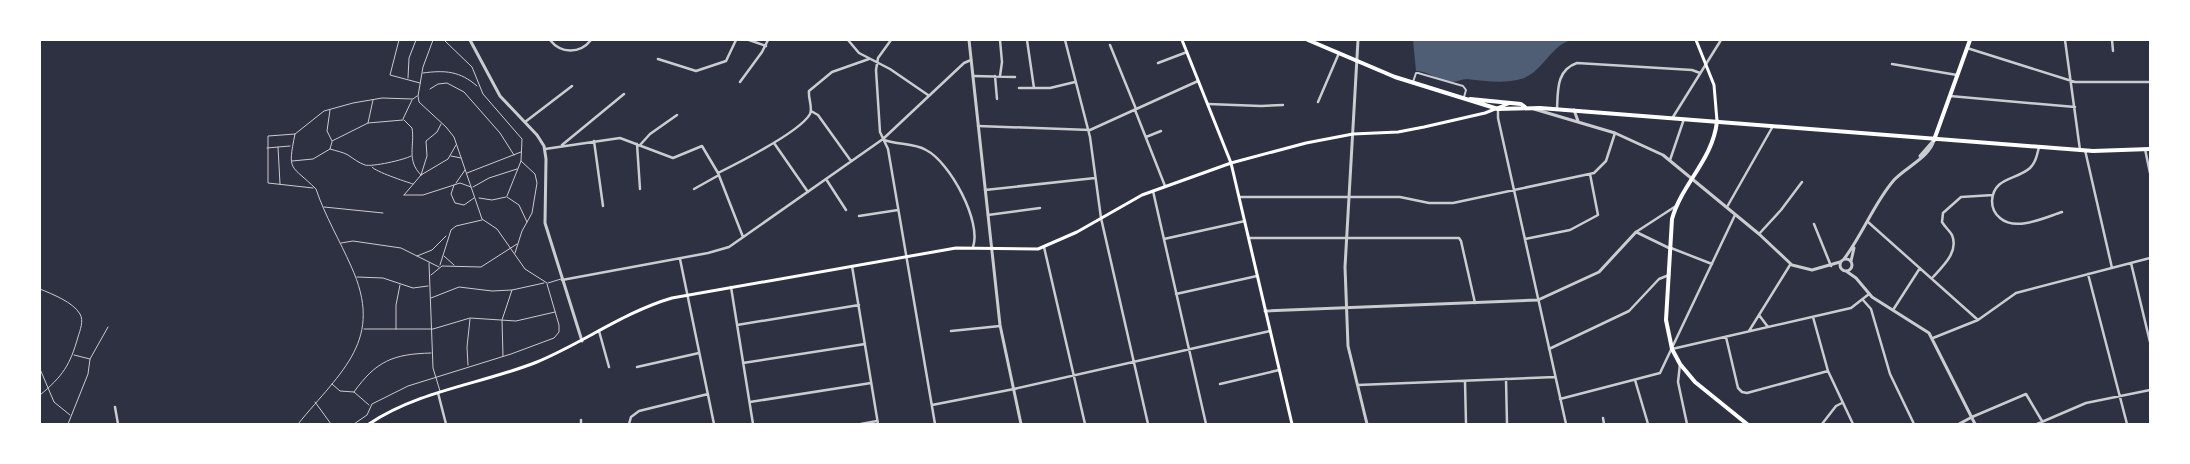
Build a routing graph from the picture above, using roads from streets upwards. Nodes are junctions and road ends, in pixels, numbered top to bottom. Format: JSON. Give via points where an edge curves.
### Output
{"nodes":[{"id":1,"x":470,"y":40,"type":"edge"},
{"id":2,"x":550,"y":40,"type":"edge"},
{"id":3,"x":590,"y":40,"type":"edge"},
{"id":4,"x":736,"y":40,"type":"edge"},
{"id":5,"x":749,"y":40,"type":"edge"},
{"id":6,"x":768,"y":40,"type":"edge"},
{"id":7,"x":848,"y":40,"type":"edge"},
{"id":8,"x":891,"y":40,"type":"edge"},
{"id":9,"x":969,"y":40,"type":"edge"},
{"id":10,"x":1000,"y":40,"type":"edge"},
{"id":11,"x":1027,"y":40,"type":"edge"},
{"id":12,"x":1064,"y":40,"type":"edge"},
{"id":13,"x":1182,"y":40,"type":"edge"},
{"id":14,"x":1308,"y":40,"type":"edge"},
{"id":15,"x":1358,"y":40,"type":"edge"},
{"id":16,"x":1696,"y":40,"type":"edge"},
{"id":17,"x":1721,"y":40,"type":"edge"},
{"id":18,"x":1970,"y":40,"type":"edge"},
{"id":19,"x":2066,"y":40,"type":"edge"},
{"id":20,"x":2112,"y":40,"type":"edge"},
{"id":21,"x":1110,"y":45,"type":"dead end"},
{"id":22,"x":766,"y":46,"type":"junction"},
{"id":23,"x":1967,"y":48,"type":"junction"},
{"id":24,"x":2113,"y":51,"type":"dead end"},
{"id":25,"x":1187,"y":52,"type":"junction"},
{"id":26,"x":1339,"y":53,"type":"junction"},
{"id":27,"x":658,"y":59,"type":"dead end"},
{"id":28,"x":868,"y":59,"type":"junction"},
{"id":29,"x":971,"y":60,"type":"junction"},
{"id":30,"x":1357,"y":61,"type":"junction"},
{"id":31,"x":1158,"y":63,"type":"dead end"},
{"id":32,"x":1706,"y":63,"type":"junction"},
{"id":33,"x":877,"y":64,"type":"junction"},
{"id":34,"x":1892,"y":64,"type":"dead end"},
{"id":35,"x":1700,"y":73,"type":"junction"},
{"id":36,"x":1957,"y":75,"type":"junction"},
{"id":37,"x":973,"y":76,"type":"junction"},
{"id":38,"x":995,"y":76,"type":"junction"},
{"id":39,"x":1000,"y":76,"type":"junction"},
{"id":40,"x":1015,"y":77,"type":"dead end"},
{"id":41,"x":1198,"y":81,"type":"junction"},
{"id":42,"x":2071,"y":81,"type":"junction"},
{"id":43,"x":740,"y":82,"type":"dead end"},
{"id":44,"x":1075,"y":82,"type":"junction"},
{"id":45,"x":1413,"y":82,"type":"junction"},
{"id":46,"x":2150,"y":82,"type":"edge"},
{"id":47,"x":572,"y":86,"type":"dead end"},
{"id":48,"x":1019,"y":88,"type":"dead end"},
{"id":49,"x":1034,"y":88,"type":"junction"},
{"id":50,"x":624,"y":94,"type":"dead end"},
{"id":51,"x":929,"y":96,"type":"junction"},
{"id":52,"x":1950,"y":96,"type":"junction"},
{"id":53,"x":1464,"y":97,"type":"junction"},
{"id":54,"x":997,"y":99,"type":"dead end"},
{"id":55,"x":1470,"y":99,"type":"junction"},
{"id":56,"x":1318,"y":102,"type":"dead end"},
{"id":57,"x":1510,"y":103,"type":"junction"},
{"id":58,"x":1208,"y":104,"type":"junction"},
{"id":59,"x":1283,"y":104,"type":"dead end"},
{"id":60,"x":1527,"y":107,"type":"junction"},
{"id":61,"x":2075,"y":107,"type":"junction"},
{"id":62,"x":1135,"y":109,"type":"junction"},
{"id":63,"x":1498,"y":109,"type":"junction"},
{"id":64,"x":1557,"y":109,"type":"junction"},
{"id":65,"x":810,"y":110,"type":"junction"},
{"id":66,"x":1574,"y":110,"type":"junction"},
{"id":67,"x":677,"y":115,"type":"dead end"},
{"id":68,"x":1672,"y":118,"type":"junction"},
{"id":69,"x":1684,"y":119,"type":"junction"},
{"id":70,"x":1717,"y":121,"type":"junction"},
{"id":71,"x":525,"y":122,"type":"junction"},
{"id":72,"x":1583,"y":124,"type":"junction"},
{"id":73,"x":978,"y":126,"type":"junction"},
{"id":74,"x":1773,"y":126,"type":"junction"},
{"id":75,"x":1088,"y":130,"type":"junction"},
{"id":76,"x":1161,"y":131,"type":"dead end"},
{"id":77,"x":1615,"y":133,"type":"junction"},
{"id":78,"x":1353,"y":134,"type":"junction"},
{"id":79,"x":1146,"y":137,"type":"junction"},
{"id":80,"x":883,"y":139,"type":"junction"},
{"id":81,"x":1934,"y":140,"type":"junction"},
{"id":82,"x":594,"y":142,"type":"junction"},
{"id":83,"x":774,"y":142,"type":"junction"},
{"id":84,"x":638,"y":145,"type":"junction"},
{"id":85,"x":561,"y":146,"type":"junction"},
{"id":86,"x":2039,"y":147,"type":"junction"},
{"id":87,"x":544,"y":149,"type":"junction"},
{"id":88,"x":2148,"y":149,"type":"edge"},
{"id":89,"x":2082,"y":150,"type":"junction"},
{"id":90,"x":1670,"y":160,"type":"junction"},
{"id":91,"x":852,"y":162,"type":"junction"},
{"id":92,"x":1231,"y":163,"type":"junction"},
{"id":93,"x":2150,"y":173,"type":"edge"},
{"id":94,"x":719,"y":174,"type":"junction"},
{"id":95,"x":1590,"y":174,"type":"junction"},
{"id":96,"x":1096,"y":178,"type":"junction"},
{"id":97,"x":826,"y":179,"type":"junction"},
{"id":98,"x":1694,"y":179,"type":"junction"},
{"id":99,"x":1802,"y":182,"type":"dead end"},
{"id":100,"x":1164,"y":186,"type":"junction"},
{"id":101,"x":694,"y":188,"type":"dead end"},
{"id":102,"x":640,"y":189,"type":"dead end"},
{"id":103,"x":985,"y":190,"type":"junction"},
{"id":104,"x":1153,"y":190,"type":"junction"},
{"id":105,"x":1514,"y":190,"type":"junction"},
{"id":106,"x":808,"y":192,"type":"junction"},
{"id":107,"x":1993,"y":195,"type":"junction"},
{"id":108,"x":1240,"y":196,"type":"junction"},
{"id":109,"x":1349,"y":196,"type":"junction"},
{"id":110,"x":603,"y":206,"type":"dead end"},
{"id":111,"x":1676,"y":206,"type":"junction"},
{"id":112,"x":1727,"y":207,"type":"junction"},
{"id":113,"x":1040,"y":208,"type":"dead end"},
{"id":114,"x":846,"y":210,"type":"dead end"},
{"id":115,"x":898,"y":210,"type":"junction"},
{"id":116,"x":2062,"y":212,"type":"dead end"},
{"id":117,"x":988,"y":215,"type":"junction"},
{"id":118,"x":1735,"y":215,"type":"junction"},
{"id":119,"x":859,"y":216,"type":"dead end"},
{"id":120,"x":1101,"y":218,"type":"junction"},
{"id":121,"x":1245,"y":220,"type":"junction"},
{"id":122,"x":1868,"y":222,"type":"junction"},
{"id":123,"x":1814,"y":224,"type":"dead end"},
{"id":124,"x":1636,"y":232,"type":"junction"},
{"id":125,"x":1759,"y":234,"type":"junction"},
{"id":126,"x":743,"y":238,"type":"junction"},
{"id":127,"x":1164,"y":238,"type":"junction"},
{"id":128,"x":1249,"y":238,"type":"junction"},
{"id":129,"x":1346,"y":238,"type":"junction"},
{"id":130,"x":1525,"y":238,"type":"junction"},
{"id":131,"x":1854,"y":246,"type":"junction"},
{"id":132,"x":1044,"y":247,"type":"junction"},
{"id":133,"x":973,"y":248,"type":"junction"},
{"id":134,"x":992,"y":248,"type":"junction"},
{"id":135,"x":1669,"y":248,"type":"junction"},
{"id":136,"x":907,"y":257,"type":"junction"},
{"id":137,"x":680,"y":258,"type":"junction"},
{"id":138,"x":1844,"y":258,"type":"junction"},
{"id":139,"x":2150,"y":258,"type":"edge"},
{"id":140,"x":1840,"y":262,"type":"junction"},
{"id":141,"x":2131,"y":263,"type":"junction"},
{"id":142,"x":1712,"y":264,"type":"junction"},
{"id":143,"x":1790,"y":264,"type":"junction"},
{"id":144,"x":1852,"y":264,"type":"junction"},
{"id":145,"x":852,"y":266,"type":"junction"},
{"id":146,"x":1831,"y":266,"type":"junction"},
{"id":147,"x":1920,"y":268,"type":"junction"},
{"id":148,"x":2112,"y":268,"type":"junction"},
{"id":149,"x":1841,"y":269,"type":"junction"},
{"id":150,"x":1846,"y":271,"type":"junction"},
{"id":151,"x":2088,"y":274,"type":"junction"},
{"id":152,"x":1669,"y":275,"type":"junction"},
{"id":153,"x":1257,"y":276,"type":"junction"},
{"id":154,"x":1932,"y":277,"type":"junction"},
{"id":155,"x":1856,"y":278,"type":"junction"},
{"id":156,"x":562,"y":279,"type":"junction"},
{"id":157,"x":731,"y":287,"type":"junction"},
{"id":158,"x":687,"y":294,"type":"junction"},
{"id":159,"x":1176,"y":294,"type":"junction"},
{"id":160,"x":1869,"y":294,"type":"junction"},
{"id":161,"x":1538,"y":300,"type":"junction"},
{"id":162,"x":1863,"y":300,"type":"junction"},
{"id":163,"x":1475,"y":303,"type":"junction"},
{"id":164,"x":859,"y":305,"type":"junction"},
{"id":165,"x":1347,"y":307,"type":"junction"},
{"id":166,"x":1893,"y":310,"type":"junction"},
{"id":167,"x":1265,"y":311,"type":"junction"},
{"id":168,"x":1759,"y":315,"type":"junction"},
{"id":169,"x":1812,"y":317,"type":"junction"},
{"id":170,"x":1978,"y":320,"type":"junction"},
{"id":171,"x":737,"y":325,"type":"junction"},
{"id":172,"x":1000,"y":326,"type":"junction"},
{"id":173,"x":1768,"y":327,"type":"junction"},
{"id":174,"x":599,"y":331,"type":"junction"},
{"id":175,"x":951,"y":331,"type":"dead end"},
{"id":176,"x":1270,"y":331,"type":"junction"},
{"id":177,"x":1748,"y":332,"type":"junction"},
{"id":178,"x":1726,"y":337,"type":"junction"},
{"id":179,"x":1933,"y":338,"type":"junction"},
{"id":180,"x":582,"y":341,"type":"junction"},
{"id":181,"x":2150,"y":342,"type":"edge"},
{"id":182,"x":865,"y":344,"type":"junction"},
{"id":183,"x":1189,"y":349,"type":"junction"},
{"id":184,"x":1549,"y":349,"type":"junction"},
{"id":185,"x":1672,"y":349,"type":"junction"},
{"id":186,"x":699,"y":353,"type":"junction"},
{"id":187,"x":1134,"y":362,"type":"junction"},
{"id":188,"x":743,"y":363,"type":"junction"},
{"id":189,"x":1680,"y":364,"type":"junction"},
{"id":190,"x":609,"y":367,"type":"dead end"},
{"id":191,"x":636,"y":367,"type":"dead end"},
{"id":192,"x":1279,"y":370,"type":"junction"},
{"id":193,"x":1828,"y":371,"type":"junction"},
{"id":194,"x":1074,"y":376,"type":"junction"},
{"id":195,"x":1555,"y":378,"type":"junction"},
{"id":196,"x":1506,"y":379,"type":"junction"},
{"id":197,"x":1635,"y":380,"type":"junction"},
{"id":198,"x":1466,"y":381,"type":"junction"},
{"id":199,"x":871,"y":383,"type":"junction"},
{"id":200,"x":1220,"y":384,"type":"dead end"},
{"id":201,"x":1358,"y":385,"type":"junction"},
{"id":202,"x":1014,"y":389,"type":"junction"},
{"id":203,"x":2150,"y":390,"type":"edge"},
{"id":204,"x":438,"y":391,"type":"junction"},
{"id":205,"x":708,"y":394,"type":"junction"},
{"id":206,"x":2120,"y":396,"type":"junction"},
{"id":207,"x":1560,"y":399,"type":"junction"},
{"id":208,"x":750,"y":402,"type":"junction"},
{"id":209,"x":1842,"y":403,"type":"junction"},
{"id":210,"x":932,"y":405,"type":"junction"},
{"id":211,"x":115,"y":407,"type":"dead end"},
{"id":212,"x":1603,"y":418,"type":"dead end"},
{"id":213,"x":1972,"y":418,"type":"junction"},
{"id":214,"x":2042,"y":421,"type":"junction"},
{"id":215,"x":878,"y":423,"type":"edge"},
{"id":216,"x":118,"y":424,"type":"edge"},
{"id":217,"x":369,"y":424,"type":"edge"},
{"id":218,"x":446,"y":424,"type":"edge"},
{"id":219,"x":628,"y":424,"type":"edge"},
{"id":220,"x":714,"y":424,"type":"edge"},
{"id":221,"x":753,"y":424,"type":"edge"},
{"id":222,"x":861,"y":424,"type":"edge"},
{"id":223,"x":935,"y":424,"type":"edge"},
{"id":224,"x":1021,"y":424,"type":"edge"},
{"id":225,"x":1084,"y":424,"type":"edge"},
{"id":226,"x":1148,"y":424,"type":"edge"},
{"id":227,"x":1206,"y":424,"type":"edge"},
{"id":228,"x":1292,"y":424,"type":"edge"},
{"id":229,"x":1367,"y":424,"type":"edge"},
{"id":230,"x":1466,"y":424,"type":"edge"},
{"id":231,"x":1507,"y":424,"type":"edge"},
{"id":232,"x":1566,"y":424,"type":"edge"},
{"id":233,"x":1604,"y":424,"type":"edge"},
{"id":234,"x":1648,"y":424,"type":"edge"},
{"id":235,"x":1687,"y":424,"type":"edge"},
{"id":236,"x":1747,"y":424,"type":"edge"},
{"id":237,"x":1822,"y":424,"type":"edge"},
{"id":238,"x":1853,"y":424,"type":"edge"},
{"id":239,"x":1914,"y":424,"type":"edge"},
{"id":240,"x":1959,"y":424,"type":"edge"},
{"id":241,"x":1975,"y":424,"type":"edge"},
{"id":242,"x":2037,"y":424,"type":"edge"},
{"id":243,"x":2127,"y":424,"type":"edge"}],
"edges":[{"from":1,"to":71,"type":"street","via":[[500,96]]},
{"from":2,"to":3,"type":"street","via":[[558,48],[569,51],[581,49]]},
{"from":4,"to":27,"type":"street","via":[[726,61],[698,71]]},
{"from":5,"to":22,"type":"street"},
{"from":6,"to":22,"type":"street"},
{"from":7,"to":28,"type":"street"},
{"from":8,"to":33,"type":"street"},
{"from":9,"to":29,"type":"street"},
{"from":10,"to":39,"type":"street"},
{"from":11,"to":49,"type":"street"},
{"from":12,"to":44,"type":"street"},
{"from":13,"to":25,"type":"main road"},
{"from":14,"to":26,"type":"main road"},
{"from":15,"to":30,"type":"street"},
{"from":16,"to":32,"type":"main road"},
{"from":17,"to":32,"type":"street"},
{"from":18,"to":23,"type":"main road"},
{"from":19,"to":42,"type":"street"},
{"from":20,"to":24,"type":"street"},
{"from":21,"to":62,"type":"street"},
{"from":22,"to":43,"type":"street"},
{"from":23,"to":36,"type":"main road"},
{"from":23,"to":42,"type":"street"},
{"from":25,"to":31,"type":"street"},
{"from":25,"to":41,"type":"main road"},
{"from":26,"to":30,"type":"main road"},
{"from":26,"to":56,"type":"street"},
{"from":28,"to":33,"type":"street"},
{"from":28,"to":65,"type":"street","via":[[832,72],[811,89]]},
{"from":29,"to":37,"type":"street"},
{"from":29,"to":51,"type":"street"},
{"from":30,"to":45,"type":"main road"},
{"from":30,"to":78,"type":"street"},
{"from":32,"to":35,"type":"street"},
{"from":32,"to":70,"type":"main road","via":[[1716,92]]},
{"from":33,"to":51,"type":"street","via":[[890,69]]},
{"from":33,"to":80,"type":"street"},
{"from":34,"to":36,"type":"street"},
{"from":35,"to":64,"type":"street","via":[[1574,63],[1564,70],[1560,78]]},
{"from":35,"to":68,"type":"street"},
{"from":36,"to":52,"type":"main road"},
{"from":37,"to":38,"type":"street"},
{"from":37,"to":73,"type":"street"},
{"from":38,"to":39,"type":"street"},
{"from":38,"to":54,"type":"street"},
{"from":39,"to":40,"type":"street"},
{"from":41,"to":58,"type":"main road"},
{"from":41,"to":62,"type":"street"},
{"from":42,"to":46,"type":"street"},
{"from":42,"to":61,"type":"street"},
{"from":44,"to":49,"type":"street"},
{"from":44,"to":75,"type":"street"},
{"from":45,"to":53,"type":"main road"},
{"from":45,"to":53,"type":"street","via":[[1416,73],[1464,86]]},
{"from":47,"to":71,"type":"street"},
{"from":48,"to":49,"type":"street"},
{"from":50,"to":85,"type":"street"},
{"from":51,"to":80,"type":"street"},
{"from":52,"to":61,"type":"street"},
{"from":52,"to":81,"type":"main road"},
{"from":53,"to":55,"type":"main road"},
{"from":55,"to":57,"type":"main road"},
{"from":55,"to":63,"type":"main road"},
{"from":57,"to":60,"type":"main road"},
{"from":57,"to":63,"type":"main road"},
{"from":58,"to":59,"type":"street"},
{"from":58,"to":92,"type":"main road"},
{"from":60,"to":63,"type":"main road","via":[[1520,110]]},
{"from":60,"to":64,"type":"main road"},
{"from":60,"to":72,"type":"street"},
{"from":61,"to":89,"type":"street"},
{"from":62,"to":75,"type":"street"},
{"from":62,"to":79,"type":"street"},
{"from":63,"to":78,"type":"main road","via":[[1408,130]]},
{"from":63,"to":105,"type":"street"},
{"from":64,"to":66,"type":"main road"},
{"from":65,"to":83,"type":"street","via":[[806,118]]},
{"from":65,"to":91,"type":"street","via":[[818,115]]},
{"from":66,"to":68,"type":"main road"},
{"from":66,"to":72,"type":"street","via":[[1576,119]]},
{"from":67,"to":84,"type":"street"},
{"from":68,"to":69,"type":"main road"},
{"from":69,"to":70,"type":"main road"},
{"from":69,"to":90,"type":"street"},
{"from":70,"to":74,"type":"main road"},
{"from":70,"to":98,"type":"main road","via":[[1710,148]]},
{"from":71,"to":87,"type":"street"},
{"from":72,"to":77,"type":"street"},
{"from":73,"to":75,"type":"street"},
{"from":73,"to":103,"type":"street"},
{"from":74,"to":81,"type":"main road"},
{"from":74,"to":112,"type":"street"},
{"from":75,"to":96,"type":"street"},
{"from":76,"to":79,"type":"street"},
{"from":77,"to":90,"type":"street"},
{"from":77,"to":95,"type":"street","via":[[1605,164]]},
{"from":78,"to":92,"type":"main road"},
{"from":78,"to":109,"type":"street"},
{"from":79,"to":100,"type":"street"},
{"from":80,"to":91,"type":"street"},
{"from":80,"to":115,"type":"street","via":[[888,148]]},
{"from":80,"to":133,"type":"street","via":[[924,149],[951,174],[966,203],[975,239]]},
{"from":81,"to":86,"type":"main road"},
{"from":81,"to":122,"type":"street","via":[[1894,181]]},
{"from":82,"to":84,"type":"street","via":[[620,138]]},
{"from":82,"to":85,"type":"street"},
{"from":82,"to":110,"type":"street"},
{"from":83,"to":94,"type":"street"},
{"from":83,"to":106,"type":"street"},
{"from":84,"to":94,"type":"street","via":[[671,158],[701,146]]},
{"from":84,"to":102,"type":"street"},
{"from":85,"to":87,"type":"street"},
{"from":86,"to":89,"type":"main road"},
{"from":86,"to":107,"type":"street","via":[[2032,166],[2003,181]]},
{"from":87,"to":156,"type":"street","via":[[544,220]]},
{"from":88,"to":89,"type":"main road"},
{"from":88,"to":93,"type":"street"},
{"from":89,"to":148,"type":"street"},
{"from":90,"to":98,"type":"street"},
{"from":91,"to":97,"type":"street"},
{"from":92,"to":100,"type":"main road"},
{"from":92,"to":108,"type":"main road"},
{"from":94,"to":101,"type":"street"},
{"from":94,"to":126,"type":"street"},
{"from":95,"to":105,"type":"street"},
{"from":95,"to":130,"type":"street","via":[[1597,216],[1570,230]]},
{"from":96,"to":103,"type":"street"},
{"from":96,"to":120,"type":"street"},
{"from":97,"to":106,"type":"street"},
{"from":97,"to":114,"type":"street"},
{"from":98,"to":111,"type":"main road"},
{"from":98,"to":112,"type":"street"},
{"from":99,"to":125,"type":"street"},
{"from":100,"to":104,"type":"main road"},
{"from":103,"to":117,"type":"street"},
{"from":104,"to":120,"type":"main road"},
{"from":104,"to":127,"type":"street"},
{"from":105,"to":109,"type":"street","via":[[1445,203],[1400,197]]},
{"from":105,"to":130,"type":"street"},
{"from":106,"to":126,"type":"street"},
{"from":107,"to":116,"type":"street","via":[[1995,213],[2011,223],[2027,223]]},
{"from":107,"to":154,"type":"street","via":[[1961,197],[1943,213],[1942,222],[1951,234],[1954,246],[1950,257]]},
{"from":108,"to":109,"type":"street"},
{"from":108,"to":121,"type":"main road"},
{"from":109,"to":129,"type":"street"},
{"from":111,"to":124,"type":"street"},
{"from":111,"to":135,"type":"main road"},
{"from":112,"to":118,"type":"street"},
{"from":113,"to":117,"type":"street"},
{"from":115,"to":119,"type":"street"},
{"from":115,"to":136,"type":"street"},
{"from":117,"to":134,"type":"street"},
{"from":118,"to":125,"type":"street"},
{"from":118,"to":142,"type":"street"},
{"from":120,"to":132,"type":"main road"},
{"from":120,"to":187,"type":"street"},
{"from":121,"to":127,"type":"street"},
{"from":121,"to":128,"type":"main road"},
{"from":122,"to":131,"type":"street"},
{"from":122,"to":147,"type":"street"},
{"from":123,"to":146,"type":"street"},
{"from":124,"to":135,"type":"street"},
{"from":124,"to":161,"type":"street","via":[[1599,272]]},
{"from":125,"to":143,"type":"street"},
{"from":126,"to":137,"type":"street","via":[[720,250]]},
{"from":127,"to":159,"type":"street"},
{"from":128,"to":129,"type":"street"},
{"from":128,"to":153,"type":"main road"},
{"from":129,"to":163,"type":"street","via":[[1459,239]]},
{"from":129,"to":165,"type":"street"},
{"from":130,"to":161,"type":"street"},
{"from":131,"to":138,"type":"street"},
{"from":131,"to":144,"type":"street"},
{"from":132,"to":134,"type":"main road","via":[[1029,250]]},
{"from":132,"to":194,"type":"street"},
{"from":133,"to":134,"type":"main road"},
{"from":133,"to":136,"type":"main road"},
{"from":134,"to":172,"type":"street"},
{"from":135,"to":142,"type":"street"},
{"from":135,"to":152,"type":"main road"},
{"from":136,"to":145,"type":"main road"},
{"from":136,"to":210,"type":"street"},
{"from":137,"to":156,"type":"street"},
{"from":137,"to":158,"type":"street"},
{"from":138,"to":140,"type":"street"},
{"from":138,"to":144,"type":"street"},
{"from":139,"to":141,"type":"street"},
{"from":140,"to":146,"type":"street"},
{"from":140,"to":149,"type":"street"},
{"from":141,"to":148,"type":"street"},
{"from":141,"to":181,"type":"street"},
{"from":142,"to":185,"type":"street"},
{"from":143,"to":146,"type":"street","via":[[1808,270]]},
{"from":143,"to":168,"type":"street"},
{"from":144,"to":150,"type":"street"},
{"from":144,"to":155,"type":"street"},
{"from":145,"to":157,"type":"main road"},
{"from":145,"to":164,"type":"street"},
{"from":146,"to":149,"type":"street"},
{"from":147,"to":154,"type":"street"},
{"from":147,"to":166,"type":"street"},
{"from":148,"to":151,"type":"street"},
{"from":149,"to":150,"type":"street"},
{"from":150,"to":155,"type":"street"},
{"from":151,"to":170,"type":"street","via":[[2016,293]]},
{"from":151,"to":206,"type":"street"},
{"from":152,"to":184,"type":"street","via":[[1658,280],[1629,311]]},
{"from":152,"to":185,"type":"main road","via":[[1667,323]]},
{"from":153,"to":159,"type":"street"},
{"from":153,"to":167,"type":"main road"},
{"from":154,"to":170,"type":"street"},
{"from":155,"to":160,"type":"street"},
{"from":156,"to":180,"type":"street"},
{"from":157,"to":158,"type":"main road"},
{"from":157,"to":171,"type":"street"},
{"from":158,"to":174,"type":"main road","via":[[648,306]]},
{"from":158,"to":186,"type":"street"},
{"from":159,"to":183,"type":"street"},
{"from":160,"to":162,"type":"street"},
{"from":160,"to":166,"type":"street"},
{"from":161,"to":163,"type":"street"},
{"from":161,"to":184,"type":"street"},
{"from":162,"to":169,"type":"street","via":[[1852,308]]},
{"from":162,"to":239,"type":"street","via":[[1870,307],[1890,374]]},
{"from":163,"to":165,"type":"street"},
{"from":164,"to":171,"type":"street"},
{"from":164,"to":182,"type":"street"},
{"from":165,"to":167,"type":"street"},
{"from":165,"to":201,"type":"street","via":[[1348,346]]},
{"from":166,"to":179,"type":"street","via":[[1925,329]]},
{"from":167,"to":176,"type":"main road"},
{"from":168,"to":173,"type":"street"},
{"from":168,"to":177,"type":"street"},
{"from":169,"to":173,"type":"street"},
{"from":169,"to":193,"type":"street"},
{"from":170,"to":179,"type":"street"},
{"from":171,"to":188,"type":"street"},
{"from":172,"to":175,"type":"street"},
{"from":172,"to":202,"type":"street"},
{"from":173,"to":177,"type":"street"},
{"from":174,"to":180,"type":"main road"},
{"from":174,"to":190,"type":"street"},
{"from":176,"to":183,"type":"street"},
{"from":176,"to":192,"type":"main road"},
{"from":177,"to":178,"type":"street"},
{"from":178,"to":185,"type":"street"},
{"from":178,"to":193,"type":"street","via":[[1738,388],[1742,392]]},
{"from":179,"to":213,"type":"street"},
{"from":180,"to":204,"type":"main road","via":[[524,367]]},
{"from":182,"to":188,"type":"street"},
{"from":182,"to":199,"type":"street"},
{"from":183,"to":187,"type":"street"},
{"from":183,"to":227,"type":"street"},
{"from":184,"to":195,"type":"street"},
{"from":185,"to":189,"type":"main road"},
{"from":185,"to":197,"type":"street","via":[[1659,373]]},
{"from":186,"to":191,"type":"street"},
{"from":186,"to":205,"type":"street"},
{"from":187,"to":194,"type":"street"},
{"from":187,"to":226,"type":"street"},
{"from":188,"to":208,"type":"street"},
{"from":189,"to":235,"type":"street","via":[[1678,382]]},
{"from":189,"to":236,"type":"main road","via":[[1695,382]]},
{"from":192,"to":200,"type":"street"},
{"from":192,"to":228,"type":"main road"},
{"from":193,"to":209,"type":"street"},
{"from":194,"to":202,"type":"street"},
{"from":194,"to":225,"type":"street"},
{"from":195,"to":196,"type":"street"},
{"from":195,"to":207,"type":"street"},
{"from":196,"to":198,"type":"street"},
{"from":196,"to":231,"type":"street"},
{"from":197,"to":207,"type":"street"},
{"from":197,"to":234,"type":"street"},
{"from":198,"to":201,"type":"street"},
{"from":198,"to":230,"type":"street"},
{"from":199,"to":208,"type":"street"},
{"from":199,"to":215,"type":"street"},
{"from":201,"to":229,"type":"street"},
{"from":202,"to":210,"type":"street"},
{"from":202,"to":224,"type":"street"},
{"from":203,"to":206,"type":"street"},
{"from":204,"to":217,"type":"main road"},
{"from":204,"to":218,"type":"street"},
{"from":205,"to":219,"type":"street","via":[[643,410],[634,414]]},
{"from":205,"to":220,"type":"street"},
{"from":206,"to":214,"type":"street","via":[[2088,402]]},
{"from":206,"to":243,"type":"street"},
{"from":207,"to":232,"type":"street"},
{"from":208,"to":221,"type":"street"},
{"from":209,"to":237,"type":"street"},
{"from":209,"to":238,"type":"street"},
{"from":210,"to":223,"type":"street"},
{"from":211,"to":216,"type":"street"},
{"from":212,"to":233,"type":"street"},
{"from":213,"to":214,"type":"street","via":[[2026,394]]},
{"from":213,"to":240,"type":"street"},
{"from":213,"to":241,"type":"street"},
{"from":214,"to":242,"type":"street"},
{"from":215,"to":222,"type":"street"}]}
